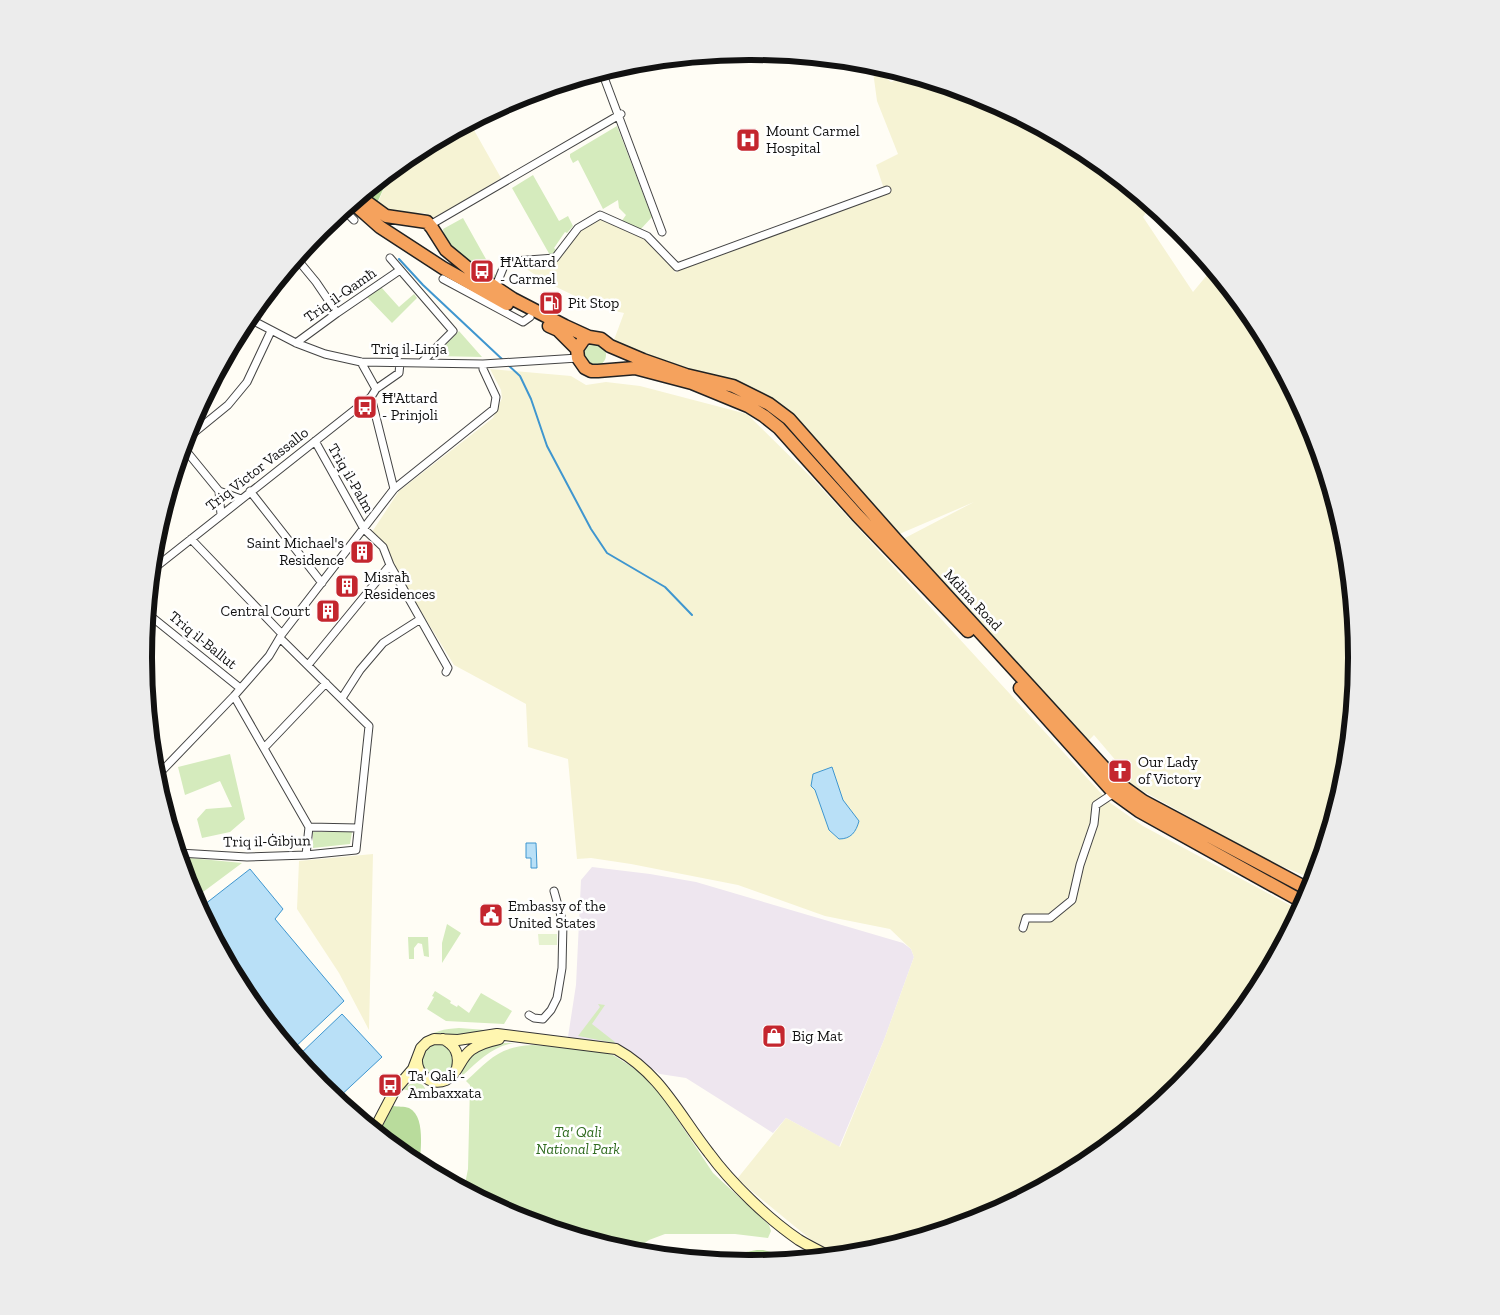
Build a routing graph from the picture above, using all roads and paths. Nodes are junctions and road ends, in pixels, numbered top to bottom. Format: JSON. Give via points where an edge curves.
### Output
{"nodes":[{"id":1,"x":604,"y":78,"type":"edge"},
{"id":2,"x":619,"y":115,"type":"junction"},
{"id":3,"x":887,"y":190,"type":"dead end"},
{"id":4,"x":365,"y":201,"type":"edge"},
{"id":5,"x":357,"y":207,"type":"edge"},
{"id":6,"x":349,"y":215,"type":"edge"},
{"id":7,"x":354,"y":220,"type":"dead end"},
{"id":8,"x":428,"y":226,"type":"junction"},
{"id":9,"x":662,"y":232,"type":"dead end"},
{"id":10,"x":412,"y":247,"type":"junction"},
{"id":11,"x":390,"y":258,"type":"dead end"},
{"id":12,"x":301,"y":264,"type":"edge"},
{"id":13,"x":400,"y":270,"type":"junction"},
{"id":14,"x":443,"y":279,"type":"dead end"},
{"id":15,"x":466,"y":286,"type":"junction"},
{"id":16,"x":495,"y":288,"type":"junction"},
{"id":17,"x":336,"y":313,"type":"junction"},
{"id":18,"x":255,"y":323,"type":"edge"},
{"id":19,"x":271,"y":332,"type":"junction"},
{"id":20,"x":589,"y":337,"type":"junction"},
{"id":21,"x":296,"y":343,"type":"junction"},
{"id":22,"x":610,"y":346,"type":"junction"},
{"id":23,"x":578,"y":354,"type":"junction"},
{"id":24,"x":361,"y":362,"type":"junction"},
{"id":25,"x":422,"y":362,"type":"junction"},
{"id":26,"x":400,"y":363,"type":"junction"},
{"id":27,"x":482,"y":364,"type":"junction"},
{"id":28,"x":603,"y":370,"type":"junction"},
{"id":29,"x":376,"y":389,"type":"junction"},
{"id":30,"x":371,"y":397,"type":"junction"},
{"id":31,"x":198,"y":430,"type":"edge"},
{"id":32,"x":315,"y":442,"type":"junction"},
{"id":33,"x":188,"y":454,"type":"edge"},
{"id":34,"x":394,"y":489,"type":"junction"},
{"id":35,"x":219,"y":491,"type":"junction"},
{"id":36,"x":250,"y":491,"type":"junction"},
{"id":37,"x":241,"y":499,"type":"junction"},
{"id":38,"x":221,"y":515,"type":"junction"},
{"id":39,"x":364,"y":529,"type":"junction"},
{"id":40,"x":191,"y":539,"type":"junction"},
{"id":41,"x":161,"y":562,"type":"edge"},
{"id":42,"x":390,"y":565,"type":"junction"},
{"id":43,"x":322,"y":583,"type":"junction"},
{"id":44,"x":154,"y":619,"type":"edge"},
{"id":45,"x":419,"y":620,"type":"junction"},
{"id":46,"x":281,"y":636,"type":"junction"},
{"id":47,"x":308,"y":665,"type":"junction"},
{"id":48,"x":446,"y":672,"type":"dead end"},
{"id":49,"x":326,"y":684,"type":"junction"},
{"id":50,"x":240,"y":688,"type":"junction"},
{"id":51,"x":234,"y":696,"type":"junction"},
{"id":52,"x":342,"y":698,"type":"junction"},
{"id":53,"x":264,"y":748,"type":"junction"},
{"id":54,"x":163,"y":769,"type":"edge"},
{"id":55,"x":1114,"y":793,"type":"junction"},
{"id":56,"x":309,"y":827,"type":"junction"},
{"id":57,"x":358,"y":828,"type":"junction"},
{"id":58,"x":185,"y":853,"type":"edge"},
{"id":59,"x":306,"y":855,"type":"junction"},
{"id":60,"x":1302,"y":886,"type":"edge"},
{"id":61,"x":554,"y":890,"type":"dead end"},
{"id":62,"x":1297,"y":898,"type":"edge"},
{"id":63,"x":1023,"y":928,"type":"dead end"},
{"id":64,"x":529,"y":1015,"type":"dead end"},
{"id":65,"x":515,"y":1036,"type":"junction"},
{"id":66,"x":442,"y":1039,"type":"junction"},
{"id":67,"x":417,"y":1055,"type":"junction"},
{"id":68,"x":457,"y":1069,"type":"junction"},
{"id":69,"x":425,"y":1076,"type":"junction"},
{"id":70,"x":398,"y":1086,"type":"junction"},
{"id":71,"x":377,"y":1124,"type":"edge"},
{"id":72,"x":820,"y":1251,"type":"edge"}],
"edges":[{"from":1,"to":2,"type":"street"},
{"from":2,"to":8,"type":"street"},
{"from":2,"to":9,"type":"street"},
{"from":3,"to":16,"type":"street","via":[[677,267],[647,236],[600,215],[578,228],[555,258],[514,261],[504,266]]},
{"from":4,"to":8,"type":"highway","via":[[386,216]]},
{"from":5,"to":10,"type":"highway","name":"Mdina Road","via":[[380,227]]},
{"from":6,"to":7,"type":"street"},
{"from":8,"to":10,"type":"highway","via":[[434,239],[430,246],[424,250]]},
{"from":8,"to":10,"type":"highway","via":[[410,224],[404,236]]},
{"from":8,"to":16,"type":"highway","name":"Mdina Road","via":[[446,250]]},
{"from":10,"to":15,"type":"highway","name":"Mdina Road"},
{"from":11,"to":13,"type":"street"},
{"from":12,"to":17,"type":"street"},
{"from":13,"to":17,"type":"street","name":"Triq il-Qamħ"},
{"from":13,"to":25,"type":"street","via":[[453,331]]},
{"from":14,"to":15,"type":"street"},
{"from":15,"to":23,"type":"highway","name":"Mdina Road","via":[[558,330]]},
{"from":16,"to":20,"type":"highway","name":"Mdina Road"},
{"from":17,"to":21,"type":"street","name":"Triq il-Qamħ"},
{"from":18,"to":19,"type":"street","name":"Triq il-Linja"},
{"from":19,"to":21,"type":"street","name":"Triq il-Linja"},
{"from":19,"to":31,"type":"street","via":[[247,382],[228,405]]},
{"from":20,"to":22,"type":"highway","name":"Mdina Road","via":[[601,339]]},
{"from":20,"to":23,"type":"highway","via":[[584,339]]},
{"from":21,"to":24,"type":"street","name":"Triq il-Linja"},
{"from":22,"to":28,"type":"highway","via":[[611,362]]},
{"from":22,"to":60,"type":"highway","name":"Mdina Road","via":[[686,375],[733,386],[769,404],[789,419],[1118,783],[1143,801]]},
{"from":23,"to":27,"type":"street","name":"Triq il-Linja"},
{"from":23,"to":28,"type":"highway","name":"Mdina Road","via":[[585,368]]},
{"from":24,"to":26,"type":"street","name":"Triq il-Linja"},
{"from":24,"to":29,"type":"street"},
{"from":25,"to":26,"type":"street","name":"Triq il-Linja"},
{"from":25,"to":27,"type":"street","name":"Triq il-Linja"},
{"from":26,"to":29,"type":"street","name":"Triq Victor Vassallo","via":[[399,373]]},
{"from":27,"to":34,"type":"street","via":[[496,397],[494,409]]},
{"from":28,"to":55,"type":"highway","name":"Mdina Road","via":[[636,368],[692,383],[748,406],[779,428],[988,652]]},
{"from":29,"to":30,"type":"street","name":"Triq Victor Vassallo"},
{"from":30,"to":32,"type":"street","name":"Triq Victor Vassallo"},
{"from":30,"to":34,"type":"street"},
{"from":32,"to":36,"type":"street","name":"Triq Victor Vassallo"},
{"from":32,"to":39,"type":"street","name":"Triq il-Palm"},
{"from":33,"to":35,"type":"street"},
{"from":34,"to":39,"type":"street"},
{"from":35,"to":37,"type":"street"},
{"from":35,"to":38,"type":"street"},
{"from":36,"to":37,"type":"street","name":"Triq Victor Vassallo"},
{"from":36,"to":43,"type":"street"},
{"from":37,"to":38,"type":"street","name":"Triq Victor Vassallo"},
{"from":38,"to":40,"type":"street","name":"Triq Victor Vassallo"},
{"from":39,"to":42,"type":"street","name":"Triq il-Palm","via":[[383,547]]},
{"from":39,"to":43,"type":"street"},
{"from":40,"to":41,"type":"street","name":"Triq Victor Vassallo"},
{"from":40,"to":46,"type":"street"},
{"from":42,"to":45,"type":"street","name":"Triq il-Palm"},
{"from":42,"to":47,"type":"street"},
{"from":43,"to":46,"type":"street"},
{"from":44,"to":50,"type":"street","name":"Triq il-Ballut"},
{"from":45,"to":48,"type":"street","name":"Triq il-Palm","via":[[448,668]]},
{"from":45,"to":52,"type":"street","via":[[383,643]]},
{"from":46,"to":47,"type":"street"},
{"from":46,"to":50,"type":"street","via":[[269,656]]},
{"from":47,"to":49,"type":"street"},
{"from":49,"to":52,"type":"street"},
{"from":49,"to":53,"type":"street"},
{"from":50,"to":51,"type":"street"},
{"from":51,"to":53,"type":"street"},
{"from":51,"to":54,"type":"street"},
{"from":52,"to":57,"type":"street","via":[[369,726]]},
{"from":53,"to":56,"type":"street"},
{"from":55,"to":62,"type":"highway","name":"Mdina Road"},
{"from":55,"to":63,"type":"street","via":[[1096,805],[1094,824],[1072,900],[1050,918],[1026,918]]},
{"from":56,"to":57,"type":"street"},
{"from":56,"to":59,"type":"street"},
{"from":57,"to":59,"type":"street","name":"Triq il-Ġibjun","via":[[356,850]]},
{"from":58,"to":59,"type":"street","name":"Triq il-Ġibjun","via":[[247,857]]},
{"from":61,"to":64,"type":"street","via":[[563,923],[562,968],[557,998],[543,1019]]},
{"from":65,"to":66,"type":"main road","via":[[497,1034]]},
{"from":65,"to":68,"type":"main road","via":[[478,1046],[468,1052]]},
{"from":65,"to":72,"type":"main road","via":[[616,1049],[632,1058],[664,1090],[704,1148],[734,1183],[790,1233]]},
{"from":66,"to":67,"type":"main road","via":[[426,1042]]},
{"from":66,"to":68,"type":"main road","via":[[458,1054]]},
{"from":67,"to":69,"type":"main road","via":[[418,1069]]},
{"from":67,"to":70,"type":"main road","via":[[413,1069]]},
{"from":68,"to":69,"type":"main road","via":[[446,1080],[430,1080]]},
{"from":69,"to":70,"type":"main road"},
{"from":70,"to":71,"type":"main road"}]}
